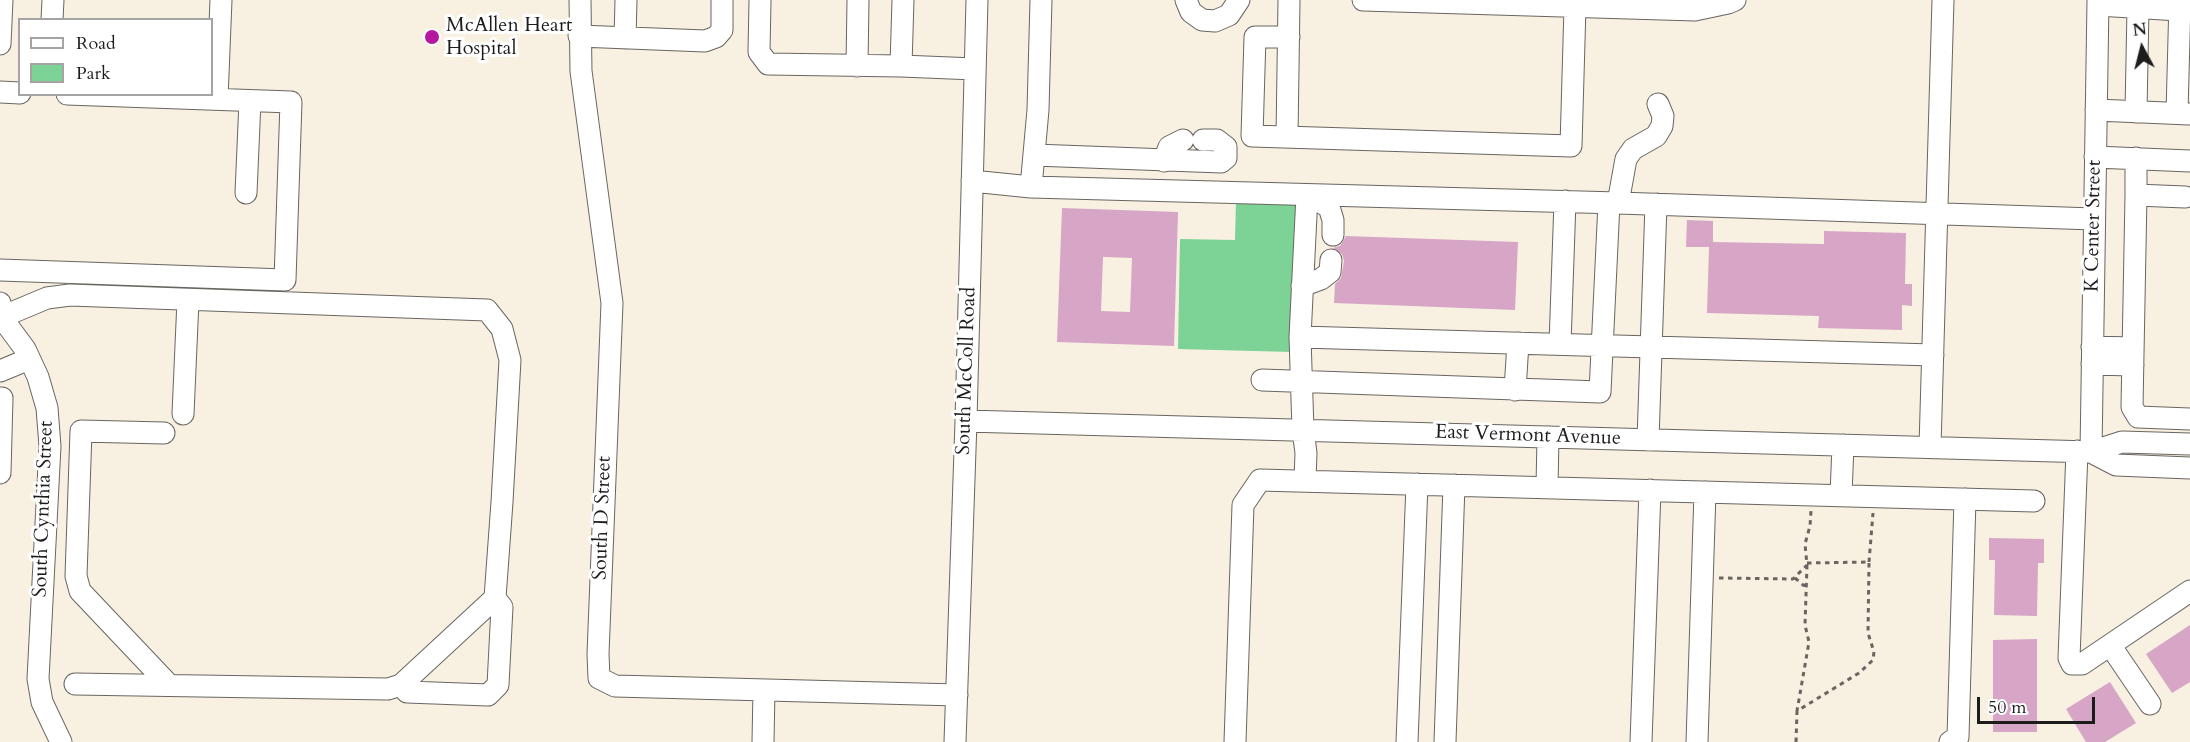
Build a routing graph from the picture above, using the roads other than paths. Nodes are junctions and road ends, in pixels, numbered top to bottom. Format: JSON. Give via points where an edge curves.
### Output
{"nodes":[{"id":1,"x":53,"y":0,"type":"edge"},
{"id":2,"x":221,"y":0,"type":"edge"},
{"id":3,"x":580,"y":0,"type":"edge"},
{"id":4,"x":626,"y":0,"type":"edge"},
{"id":5,"x":722,"y":0,"type":"edge"},
{"id":6,"x":760,"y":0,"type":"edge"},
{"id":7,"x":858,"y":0,"type":"edge"},
{"id":8,"x":903,"y":0,"type":"edge"},
{"id":9,"x":977,"y":0,"type":"edge"},
{"id":10,"x":1041,"y":0,"type":"edge"},
{"id":11,"x":1186,"y":0,"type":"edge"},
{"id":12,"x":1239,"y":0,"type":"edge"},
{"id":13,"x":1289,"y":0,"type":"edge"},
{"id":14,"x":1363,"y":0,"type":"edge"},
{"id":15,"x":1735,"y":0,"type":"edge"},
{"id":16,"x":1943,"y":0,"type":"edge"},
{"id":17,"x":2098,"y":3,"type":"edge"},
{"id":18,"x":2179,"y":5,"type":"edge"},
{"id":19,"x":1575,"y":7,"type":"junction"},
{"id":20,"x":1,"y":8,"type":"edge"},
{"id":21,"x":2138,"y":8,"type":"junction"},
{"id":22,"x":52,"y":18,"type":"edge"},
{"id":23,"x":579,"y":36,"type":"junction"},
{"id":24,"x":1289,"y":37,"type":"junction"},
{"id":25,"x":625,"y":38,"type":"junction"},
{"id":26,"x":0,"y":44,"type":"edge"},
{"id":27,"x":857,"y":66,"type":"junction"},
{"id":28,"x":901,"y":66,"type":"junction"},
{"id":29,"x":975,"y":69,"type":"junction"},
{"id":30,"x":0,"y":92,"type":"edge"},
{"id":31,"x":18,"y":93,"type":"edge"},
{"id":32,"x":127,"y":96,"type":"edge"},
{"id":33,"x":217,"y":99,"type":"junction"},
{"id":34,"x":250,"y":100,"type":"junction"},
{"id":35,"x":1658,"y":104,"type":"dead end"},
{"id":36,"x":2096,"y":110,"type":"junction"},
{"id":37,"x":2136,"y":112,"type":"junction"},
{"id":38,"x":2183,"y":113,"type":"edge"},
{"id":39,"x":1287,"y":137,"type":"junction"},
{"id":40,"x":1034,"y":156,"type":"junction"},
{"id":41,"x":2095,"y":157,"type":"junction"},
{"id":42,"x":2136,"y":158,"type":"junction"},
{"id":43,"x":1164,"y":160,"type":"junction"},
{"id":44,"x":2190,"y":161,"type":"edge"},
{"id":45,"x":972,"y":182,"type":"junction"},
{"id":46,"x":1031,"y":187,"type":"junction"},
{"id":47,"x":246,"y":193,"type":"dead end"},
{"id":48,"x":1307,"y":195,"type":"junction"},
{"id":49,"x":2136,"y":195,"type":"junction"},
{"id":50,"x":2184,"y":197,"type":"dead end"},
{"id":51,"x":1565,"y":201,"type":"junction"},
{"id":52,"x":1614,"y":203,"type":"junction"},
{"id":53,"x":1656,"y":204,"type":"junction"},
{"id":54,"x":1937,"y":213,"type":"junction"},
{"id":55,"x":2094,"y":219,"type":"junction"},
{"id":56,"x":1332,"y":235,"type":"dead end"},
{"id":57,"x":1331,"y":260,"type":"dead end"},
{"id":58,"x":0,"y":270,"type":"edge"},
{"id":59,"x":1302,"y":286,"type":"junction"},
{"id":60,"x":188,"y":300,"type":"junction"},
{"id":61,"x":2,"y":310,"type":"edge"},
{"id":62,"x":1300,"y":337,"type":"junction"},
{"id":63,"x":1518,"y":343,"type":"junction"},
{"id":64,"x":1560,"y":344,"type":"junction"},
{"id":65,"x":1602,"y":345,"type":"junction"},
{"id":66,"x":1652,"y":348,"type":"junction"},
{"id":67,"x":1933,"y":355,"type":"junction"},
{"id":68,"x":2092,"y":356,"type":"junction"},
{"id":69,"x":2133,"y":357,"type":"junction"},
{"id":70,"x":29,"y":359,"type":"junction"},
{"id":71,"x":0,"y":371,"type":"edge"},
{"id":72,"x":1262,"y":380,"type":"dead end"},
{"id":73,"x":1301,"y":383,"type":"junction"},
{"id":74,"x":1515,"y":390,"type":"junction"},
{"id":75,"x":0,"y":398,"type":"edge"},
{"id":76,"x":183,"y":414,"type":"dead end"},
{"id":77,"x":2190,"y":419,"type":"edge"},
{"id":78,"x":966,"y":421,"type":"junction"},
{"id":79,"x":49,"y":429,"type":"junction"},
{"id":80,"x":1303,"y":430,"type":"junction"},
{"id":81,"x":81,"y":431,"type":"junction"},
{"id":82,"x":164,"y":433,"type":"dead end"},
{"id":83,"x":1548,"y":437,"type":"junction"},
{"id":84,"x":1648,"y":440,"type":"junction"},
{"id":85,"x":2190,"y":444,"type":"edge"},
{"id":86,"x":1844,"y":445,"type":"junction"},
{"id":87,"x":1930,"y":447,"type":"junction"},
{"id":88,"x":2084,"y":451,"type":"junction"},
{"id":89,"x":2190,"y":468,"type":"edge"},
{"id":90,"x":0,"y":473,"type":"edge"},
{"id":91,"x":1305,"y":479,"type":"junction"},
{"id":92,"x":1417,"y":484,"type":"junction"},
{"id":93,"x":1454,"y":486,"type":"junction"},
{"id":94,"x":1547,"y":487,"type":"junction"},
{"id":95,"x":1650,"y":490,"type":"junction"},
{"id":96,"x":1706,"y":492,"type":"junction"},
{"id":97,"x":1841,"y":495,"type":"junction"},
{"id":98,"x":1965,"y":499,"type":"junction"},
{"id":99,"x":2034,"y":501,"type":"dead end"},
{"id":100,"x":2190,"y":591,"type":"edge"},
{"id":101,"x":495,"y":598,"type":"junction"},
{"id":102,"x":2110,"y":645,"type":"junction"},
{"id":103,"x":75,"y":684,"type":"dead end"},
{"id":104,"x":169,"y":685,"type":"junction"},
{"id":105,"x":401,"y":686,"type":"junction"},
{"id":106,"x":764,"y":690,"type":"junction"},
{"id":107,"x":957,"y":695,"type":"junction"},
{"id":108,"x":2151,"y":704,"type":"dead end"},
{"id":109,"x":57,"y":733,"type":"edge"},
{"id":110,"x":763,"y":742,"type":"edge"},
{"id":111,"x":955,"y":742,"type":"edge"},
{"id":112,"x":1235,"y":742,"type":"edge"},
{"id":113,"x":1407,"y":742,"type":"edge"},
{"id":114,"x":1445,"y":742,"type":"edge"},
{"id":115,"x":1641,"y":742,"type":"edge"},
{"id":116,"x":1697,"y":742,"type":"edge"},
{"id":117,"x":1950,"y":742,"type":"edge"}],
"edges":[{"from":1,"to":22,"type":"street"},
{"from":2,"to":33,"type":"street"},
{"from":3,"to":23,"type":"street","name":"South D Street"},
{"from":4,"to":25,"type":"street"},
{"from":5,"to":25,"type":"street","via":[[722,30],[716,37],[705,41]]},
{"from":6,"to":27,"type":"street","via":[[759,52],[768,64]]},
{"from":7,"to":27,"type":"street"},
{"from":8,"to":28,"type":"street"},
{"from":9,"to":29,"type":"street","name":"South McColl Road"},
{"from":10,"to":40,"type":"street"},
{"from":11,"to":12,"type":"street","via":[[1191,12],[1202,20],[1215,21],[1229,15]]},
{"from":13,"to":24,"type":"street"},
{"from":14,"to":19,"type":"street"},
{"from":15,"to":19,"type":"street","via":[[1695,10]]},
{"from":16,"to":54,"type":"street"},
{"from":17,"to":21,"type":"street"},
{"from":17,"to":36,"type":"street","name":"K Center Street"},
{"from":18,"to":21,"type":"street"},
{"from":18,"to":38,"type":"street"},
{"from":19,"to":39,"type":"street","via":[[1571,146]]},
{"from":20,"to":26,"type":"street"},
{"from":21,"to":37,"type":"street"},
{"from":23,"to":25,"type":"street"},
{"from":23,"to":106,"type":"street","name":"South D Street","via":[[612,303],[599,678],[615,687]]},
{"from":24,"to":39,"type":"street"},
{"from":24,"to":39,"type":"street","via":[[1255,37],[1252,136]]},
{"from":27,"to":28,"type":"street"},
{"from":28,"to":29,"type":"street"},
{"from":29,"to":45,"type":"street","name":"South McColl Road"},
{"from":30,"to":31,"type":"street"},
{"from":32,"to":33,"type":"street"},
{"from":33,"to":34,"type":"street"},
{"from":34,"to":47,"type":"street"},
{"from":34,"to":58,"type":"street","via":[[291,102],[285,280]]},
{"from":35,"to":52,"type":"street","via":[[1664,116],[1662,126],[1656,136],[1633,148],[1626,159]]},
{"from":36,"to":37,"type":"street"},
{"from":36,"to":41,"type":"street","name":"K Center Street"},
{"from":37,"to":38,"type":"street"},
{"from":40,"to":43,"type":"street"},
{"from":40,"to":46,"type":"street"},
{"from":41,"to":42,"type":"street"},
{"from":41,"to":55,"type":"street","name":"K Center Street"},
{"from":42,"to":44,"type":"street"},
{"from":42,"to":49,"type":"street"},
{"from":43,"to":43,"type":"street","via":[[1221,162],[1226,158],[1226,147],[1217,140],[1193,140],[1169,147]]},
{"from":45,"to":46,"type":"street"},
{"from":45,"to":78,"type":"street","name":"South McColl Road"},
{"from":46,"to":48,"type":"street"},
{"from":48,"to":51,"type":"street"},
{"from":48,"to":56,"type":"street","via":[[1329,207],[1334,220]]},
{"from":48,"to":59,"type":"street"},
{"from":49,"to":50,"type":"street"},
{"from":49,"to":69,"type":"street"},
{"from":51,"to":52,"type":"street"},
{"from":51,"to":64,"type":"street"},
{"from":52,"to":53,"type":"street"},
{"from":52,"to":65,"type":"street"},
{"from":53,"to":54,"type":"street"},
{"from":53,"to":66,"type":"street"},
{"from":54,"to":55,"type":"street"},
{"from":54,"to":67,"type":"street"},
{"from":55,"to":68,"type":"street","name":"K Center Street"},
{"from":57,"to":59,"type":"street","via":[[1330,272]]},
{"from":59,"to":62,"type":"street"},
{"from":60,"to":61,"type":"street","via":[[70,296]]},
{"from":60,"to":76,"type":"street"},
{"from":60,"to":101,"type":"street","via":[[487,310],[502,329],[510,360]]},
{"from":61,"to":70,"type":"street","name":"South Cynthia Street"},
{"from":62,"to":63,"type":"street"},
{"from":62,"to":73,"type":"street"},
{"from":63,"to":64,"type":"street"},
{"from":63,"to":74,"type":"street"},
{"from":64,"to":65,"type":"street"},
{"from":65,"to":66,"type":"street"},
{"from":65,"to":74,"type":"street","via":[[1600,392]]},
{"from":66,"to":67,"type":"street"},
{"from":66,"to":84,"type":"street"},
{"from":67,"to":87,"type":"street"},
{"from":68,"to":69,"type":"street"},
{"from":68,"to":88,"type":"street","name":"K Center Street"},
{"from":69,"to":77,"type":"street","via":[[2132,407],[2138,417]]},
{"from":70,"to":71,"type":"street"},
{"from":70,"to":79,"type":"street","name":"South Cynthia Street","via":[[48,408]]},
{"from":72,"to":73,"type":"street"},
{"from":73,"to":74,"type":"street"},
{"from":73,"to":80,"type":"street"},
{"from":75,"to":90,"type":"street"},
{"from":78,"to":80,"type":"street","name":"East Vermont Avenue"},
{"from":78,"to":107,"type":"street","name":"South McColl Road"},
{"from":79,"to":81,"type":"street"},
{"from":79,"to":109,"type":"street","name":"South Cynthia Street","via":[[38,680],[42,702]]},
{"from":80,"to":83,"type":"street","name":"East Vermont Avenue"},
{"from":80,"to":91,"type":"street"},
{"from":81,"to":82,"type":"street"},
{"from":81,"to":104,"type":"street","via":[[76,576],[80,591]]},
{"from":83,"to":84,"type":"street","name":"East Vermont Avenue"},
{"from":83,"to":94,"type":"street"},
{"from":84,"to":86,"type":"street","name":"East Vermont Avenue"},
{"from":85,"to":88,"type":"street","via":[[2122,442]]},
{"from":86,"to":87,"type":"street","name":"East Vermont Avenue"},
{"from":86,"to":97,"type":"street"},
{"from":87,"to":88,"type":"street","name":"East Vermont Avenue"},
{"from":88,"to":89,"type":"street","via":[[2116,465]]},
{"from":88,"to":102,"type":"street","name":"K Center Street","via":[[2069,658],[2072,664],[2082,664]]},
{"from":91,"to":92,"type":"street"},
{"from":91,"to":112,"type":"street","via":[[1260,480],[1243,505]]},
{"from":92,"to":93,"type":"street"},
{"from":92,"to":113,"type":"street"},
{"from":93,"to":94,"type":"street"},
{"from":93,"to":114,"type":"street"},
{"from":94,"to":95,"type":"street"},
{"from":95,"to":96,"type":"street"},
{"from":95,"to":115,"type":"street"},
{"from":96,"to":97,"type":"street"},
{"from":96,"to":116,"type":"street"},
{"from":97,"to":98,"type":"street"},
{"from":98,"to":99,"type":"street"},
{"from":98,"to":117,"type":"street","via":[[1958,737]]},
{"from":100,"to":102,"type":"street"},
{"from":101,"to":105,"type":"street"},
{"from":101,"to":105,"type":"street","via":[[502,607],[498,685],[488,695],[407,692]]},
{"from":102,"to":108,"type":"street"},
{"from":103,"to":104,"type":"street"},
{"from":104,"to":105,"type":"street","via":[[388,689]]},
{"from":106,"to":107,"type":"street","name":"South D Street"},
{"from":106,"to":110,"type":"street"},
{"from":107,"to":111,"type":"street","name":"South McColl Road"}]}
